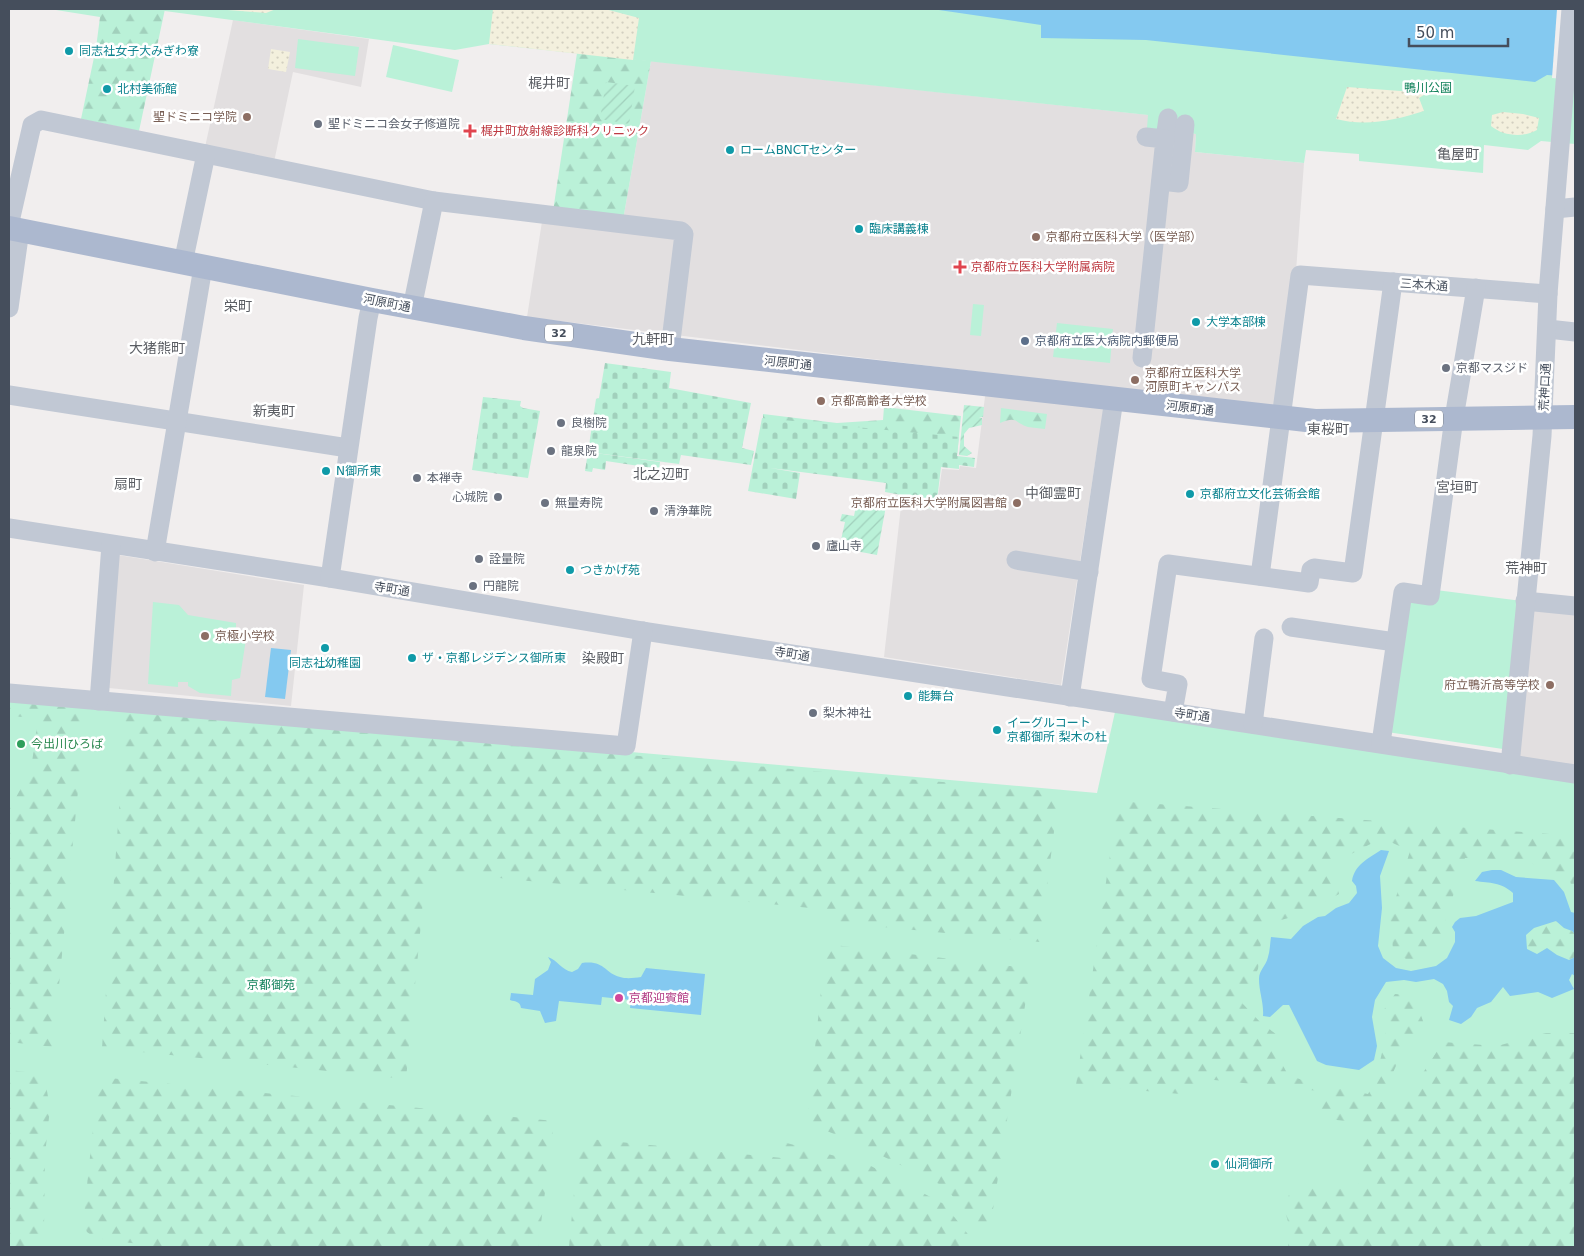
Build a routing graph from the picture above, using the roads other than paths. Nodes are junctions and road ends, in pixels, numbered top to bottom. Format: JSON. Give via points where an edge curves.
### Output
{"nodes":[{"id":1,"x":1571,"y":9,"type":"edge"},
{"id":2,"x":1146,"y":137,"type":"dead end"},
{"id":3,"x":1165,"y":139,"type":"junction"},
{"id":4,"x":206,"y":154,"type":"junction"},
{"id":5,"x":1161,"y":181,"type":"junction"},
{"id":6,"x":434,"y":201,"type":"junction"},
{"id":7,"x":1575,"y":207,"type":"edge"},
{"id":8,"x":1555,"y":209,"type":"junction"},
{"id":9,"x":13,"y":228,"type":"edge"},
{"id":10,"x":193,"y":265,"type":"junction"},
{"id":11,"x":1393,"y":282,"type":"junction"},
{"id":12,"x":1476,"y":288,"type":"junction"},
{"id":13,"x":1548,"y":294,"type":"junction"},
{"id":14,"x":372,"y":300,"type":"junction"},
{"id":15,"x":9,"y":308,"type":"edge"},
{"id":16,"x":412,"y":308,"type":"junction"},
{"id":17,"x":1548,"y":330,"type":"junction"},
{"id":18,"x":1575,"y":332,"type":"edge"},
{"id":19,"x":670,"y":349,"type":"junction"},
{"id":20,"x":1142,"y":358,"type":"dead end"},
{"id":21,"x":9,"y":395,"type":"edge"},
{"id":22,"x":1114,"y":399,"type":"junction"},
{"id":23,"x":1543,"y":416,"type":"junction"},
{"id":24,"x":1575,"y":417,"type":"edge"},
{"id":25,"x":1282,"y":418,"type":"junction"},
{"id":26,"x":1454,"y":418,"type":"junction"},
{"id":27,"x":176,"y":420,"type":"junction"},
{"id":28,"x":1374,"y":421,"type":"junction"},
{"id":29,"x":348,"y":448,"type":"junction"},
{"id":30,"x":9,"y":528,"type":"edge"},
{"id":31,"x":111,"y":545,"type":"junction"},
{"id":32,"x":155,"y":552,"type":"junction"},
{"id":33,"x":1016,"y":560,"type":"dead end"},
{"id":34,"x":1088,"y":572,"type":"junction"},
{"id":35,"x":1260,"y":576,"type":"junction"},
{"id":36,"x":330,"y":578,"type":"junction"},
{"id":37,"x":1525,"y":601,"type":"junction"},
{"id":38,"x":1575,"y":606,"type":"edge"},
{"id":39,"x":1291,"y":627,"type":"dead end"},
{"id":40,"x":643,"y":631,"type":"junction"},
{"id":41,"x":1264,"y":638,"type":"dead end"},
{"id":42,"x":1395,"y":642,"type":"junction"},
{"id":43,"x":9,"y":693,"type":"edge"},
{"id":44,"x":1070,"y":697,"type":"junction"},
{"id":45,"x":99,"y":701,"type":"junction"},
{"id":46,"x":1173,"y":712,"type":"junction"},
{"id":47,"x":1253,"y":724,"type":"junction"},
{"id":48,"x":1381,"y":744,"type":"junction"},
{"id":49,"x":1510,"y":765,"type":"junction"},
{"id":50,"x":1575,"y":774,"type":"edge"}],
"edges":[{"from":1,"to":8,"type":"street","name":"荒神口通"},
{"from":2,"to":3,"type":"street"},
{"from":3,"to":5,"type":"street"},
{"from":3,"to":5,"type":"street","via":[[1176,121],[1179,183]]},
{"from":4,"to":6,"type":"street"},
{"from":4,"to":9,"type":"street","via":[[41,120],[32,124]]},
{"from":4,"to":10,"type":"street"},
{"from":5,"to":20,"type":"street"},
{"from":6,"to":16,"type":"street"},
{"from":6,"to":19,"type":"street","via":[[680,231],[684,234]]},
{"from":7,"to":8,"type":"street"},
{"from":8,"to":13,"type":"street","name":"荒神口通"},
{"from":9,"to":10,"type":"main road","name":"河原町通","number":"32"},
{"from":9,"to":15,"type":"street"},
{"from":10,"to":14,"type":"main road","name":"河原町通","number":"32"},
{"from":10,"to":27,"type":"street"},
{"from":11,"to":12,"type":"street","name":"三本木通"},
{"from":11,"to":25,"type":"street","name":"三本木通","via":[[1300,275]]},
{"from":11,"to":28,"type":"street"},
{"from":12,"to":13,"type":"street","name":"三本木通"},
{"from":12,"to":26,"type":"street"},
{"from":13,"to":17,"type":"street","name":"荒神口通"},
{"from":14,"to":16,"type":"main road","name":"河原町通","number":"32"},
{"from":14,"to":29,"type":"street"},
{"from":16,"to":19,"type":"main road","name":"河原町通","number":"32"},
{"from":17,"to":18,"type":"street"},
{"from":17,"to":23,"type":"street","name":"荒神口通"},
{"from":19,"to":22,"type":"main road","name":"河原町通","number":"32"},
{"from":21,"to":27,"type":"street"},
{"from":22,"to":25,"type":"main road","name":"河原町通","number":"32"},
{"from":22,"to":34,"type":"street"},
{"from":23,"to":24,"type":"main road","name":"河原町通","number":"32"},
{"from":23,"to":26,"type":"main road","name":"河原町通","number":"32"},
{"from":23,"to":37,"type":"street","name":"荒神口通"},
{"from":25,"to":28,"type":"main road","name":"河原町通","number":"32"},
{"from":25,"to":35,"type":"street"},
{"from":26,"to":28,"type":"main road","name":"河原町通","number":"32"},
{"from":26,"to":42,"type":"street","via":[[1430,596],[1402,592]]},
{"from":27,"to":29,"type":"street"},
{"from":27,"to":32,"type":"street"},
{"from":28,"to":35,"type":"street","via":[[1353,574],[1314,568],[1309,583]]},
{"from":29,"to":36,"type":"street"},
{"from":30,"to":31,"type":"street","name":"寺町通"},
{"from":31,"to":32,"type":"street","name":"寺町通"},
{"from":31,"to":45,"type":"street"},
{"from":32,"to":36,"type":"street","name":"寺町通"},
{"from":33,"to":34,"type":"street"},
{"from":34,"to":44,"type":"street"},
{"from":35,"to":46,"type":"street","via":[[1168,564],[1152,679],[1178,684]]},
{"from":36,"to":40,"type":"street","name":"寺町通"},
{"from":37,"to":38,"type":"street"},
{"from":37,"to":49,"type":"street","name":"荒神口通"},
{"from":39,"to":42,"type":"street"},
{"from":40,"to":44,"type":"street","name":"寺町通"},
{"from":40,"to":45,"type":"street","via":[[626,746]]},
{"from":41,"to":47,"type":"street"},
{"from":42,"to":48,"type":"street"},
{"from":43,"to":45,"type":"street"},
{"from":44,"to":46,"type":"street","name":"寺町通"},
{"from":46,"to":47,"type":"street","name":"寺町通"},
{"from":47,"to":48,"type":"street","name":"寺町通"},
{"from":48,"to":49,"type":"street","name":"寺町通"},
{"from":49,"to":50,"type":"street","name":"寺町通"}]}
